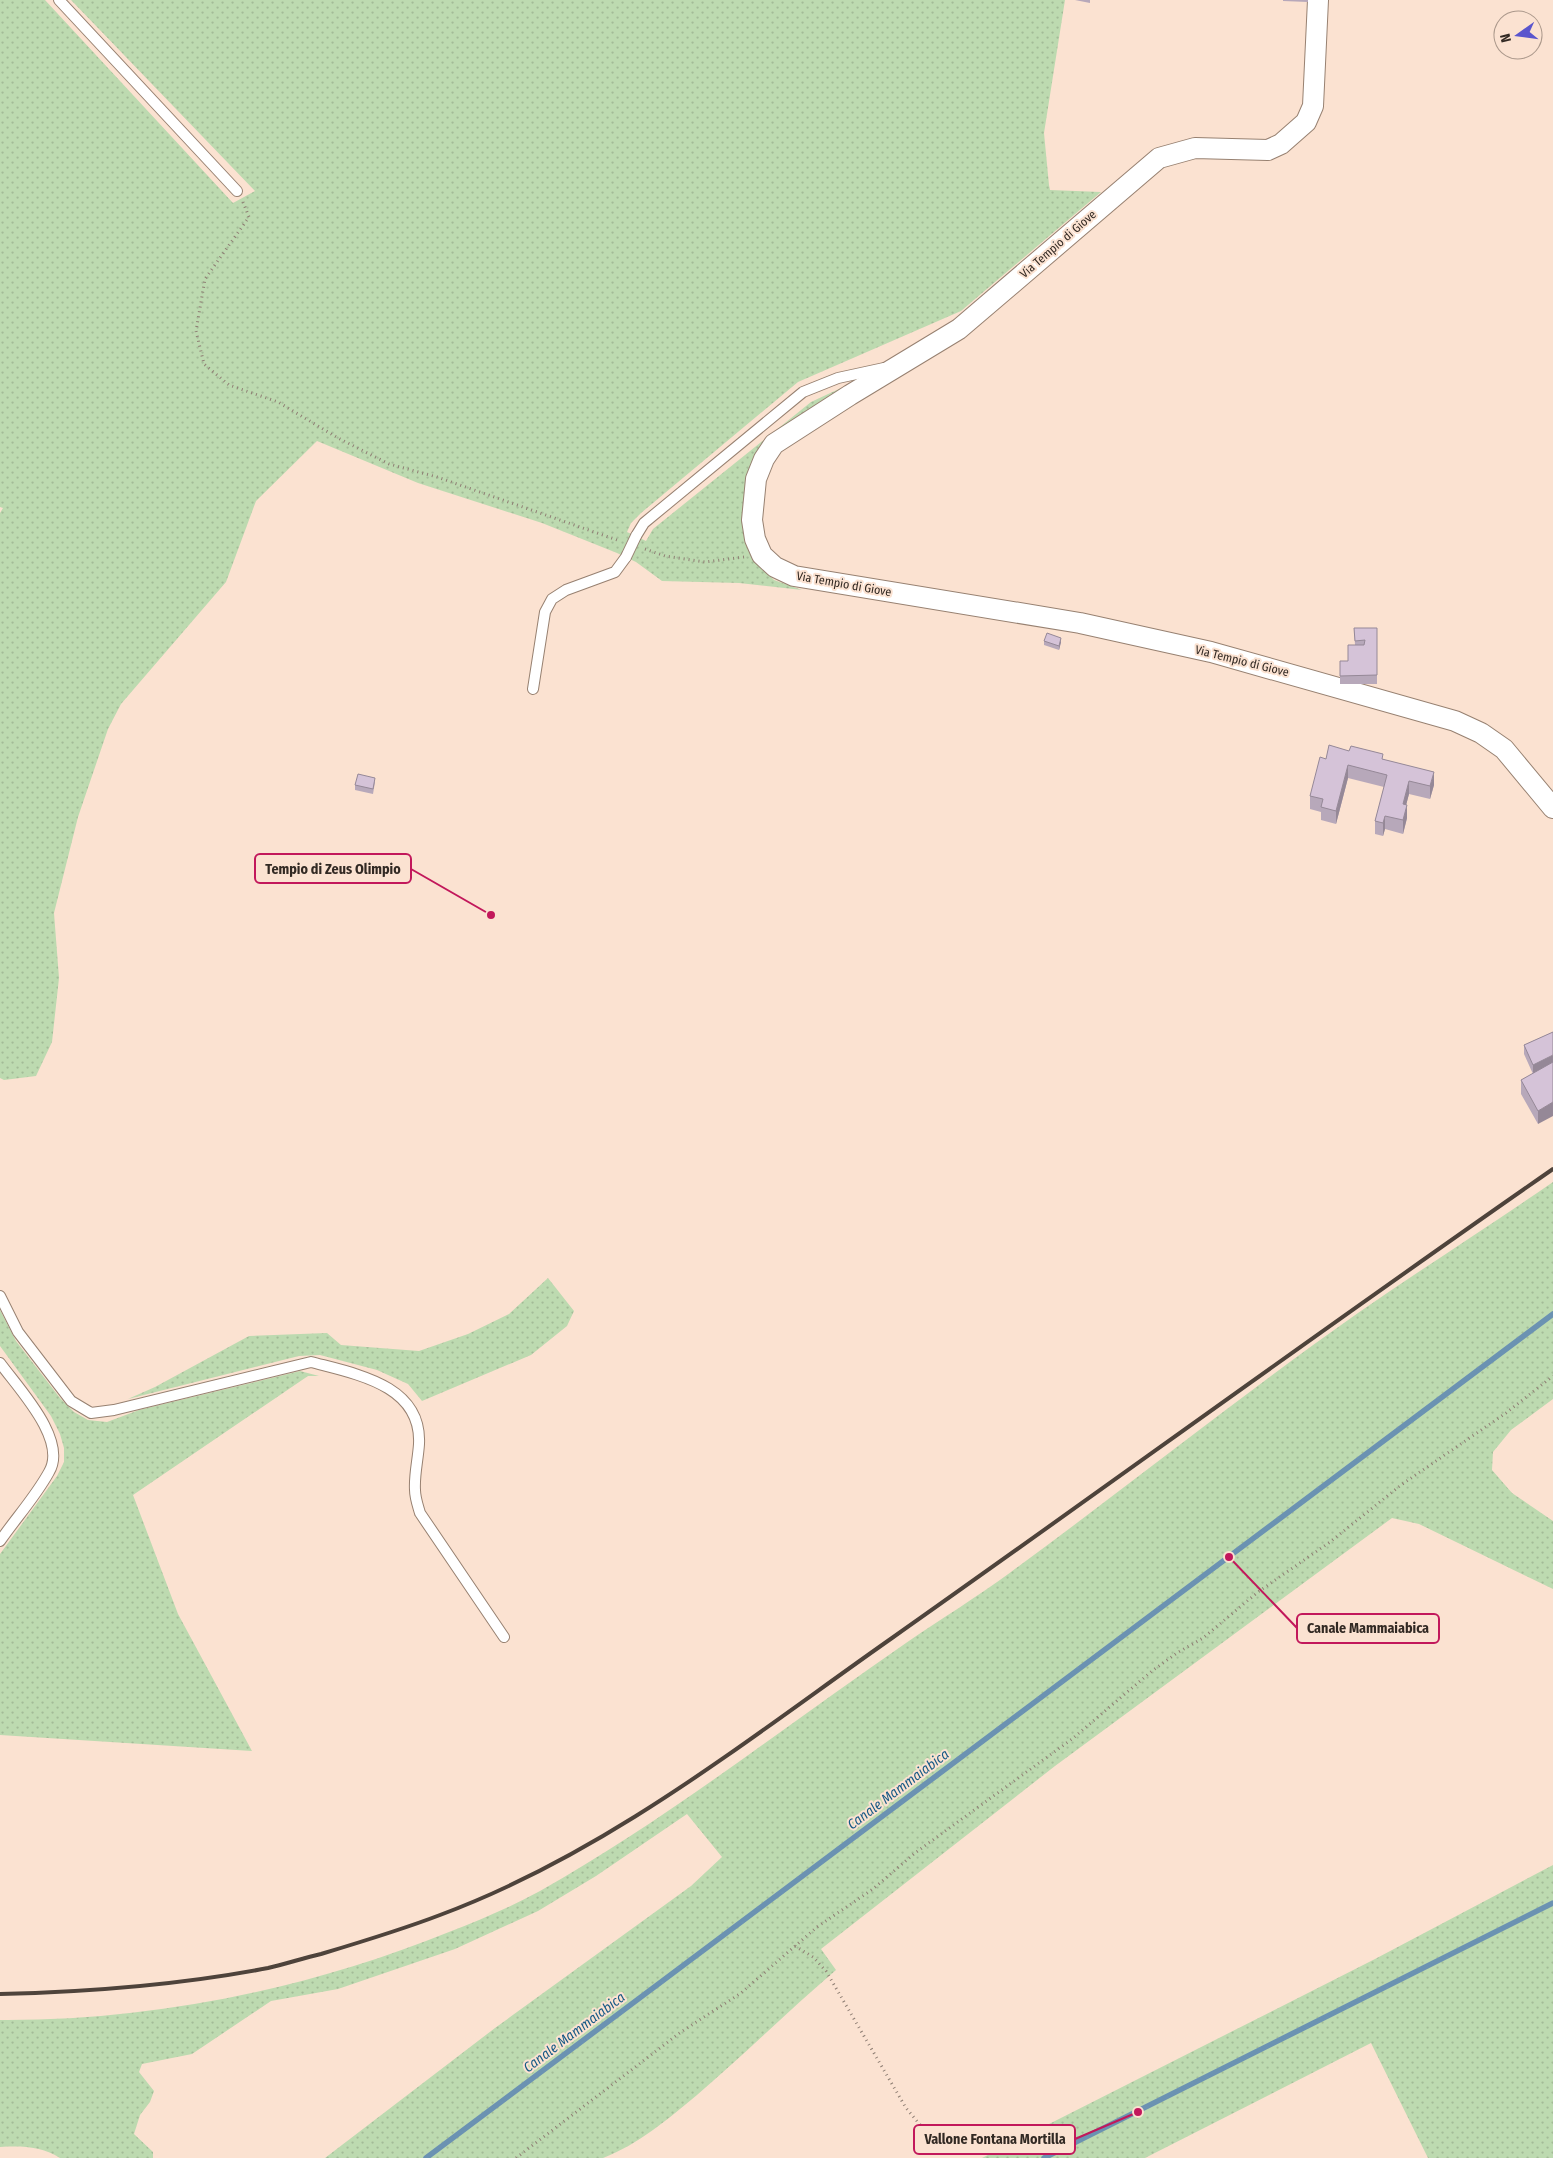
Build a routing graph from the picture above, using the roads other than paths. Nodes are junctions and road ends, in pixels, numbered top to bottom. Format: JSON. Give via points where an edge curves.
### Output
{"nodes":[{"id":1,"x":59,"y":0,"type":"edge"},
{"id":2,"x":1318,"y":0,"type":"edge"},
{"id":3,"x":238,"y":191,"type":"road end"},
{"id":4,"x":902,"y":364,"type":"junction"},
{"id":5,"x":532,"y":689,"type":"dead end"},
{"id":6,"x":1553,"y":808,"type":"edge"},
{"id":7,"x":0,"y":1296,"type":"edge"},
{"id":8,"x":0,"y":1363,"type":"edge"},
{"id":9,"x":0,"y":1541,"type":"edge"},
{"id":10,"x":504,"y":1638,"type":"dead end"}],
"edges":[{"from":1,"to":3,"type":"lane"},
{"from":2,"to":4,"type":"street","name":"Via Tempio di Giove","via":[[1313,106],[1306,122],[1292,136],[1268,150],[1195,148],[1159,158],[959,329]]},
{"from":4,"to":5,"type":"lane","bridge":true,"via":[[838,378],[803,392],[644,523],[615,572],[566,590],[552,599],[544,612]]},
{"from":4,"to":6,"type":"street","name":"Via Tempio di Giove","via":[[774,444],[764,459],[756,479],[752,520],[762,554],[775,567],[794,576],[1090,625],[1211,652],[1455,721],[1504,749]]},
{"from":7,"to":10,"type":"lane","via":[[18,1332],[71,1401],[91,1413],[311,1362],[390,1388],[407,1404],[419,1425],[414,1491],[420,1513]]},
{"from":8,"to":9,"type":"lane","via":[[47,1428],[54,1456],[50,1471]]}]}
